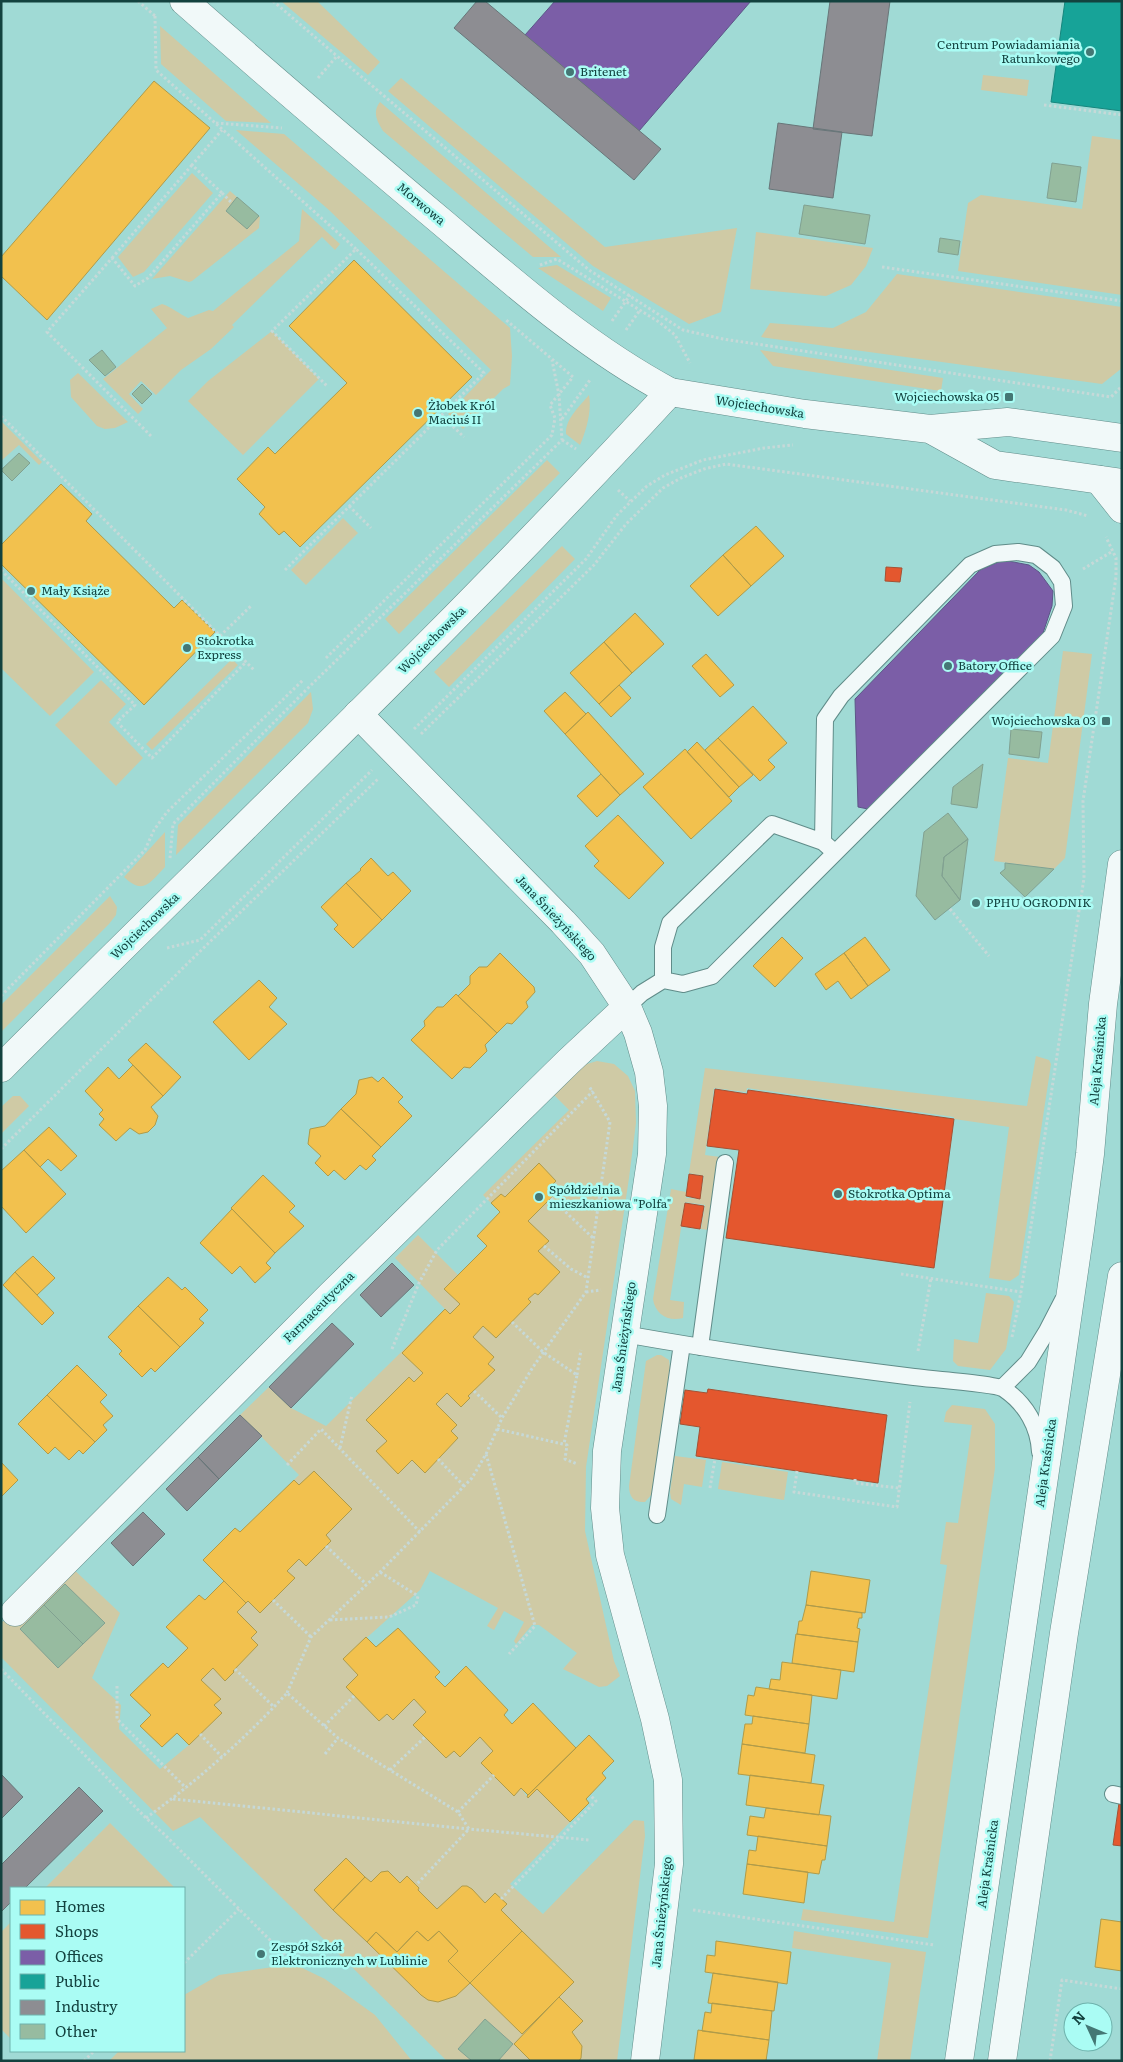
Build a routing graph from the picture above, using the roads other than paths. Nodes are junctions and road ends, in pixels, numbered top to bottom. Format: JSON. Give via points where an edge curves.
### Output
{"nodes":[{"id":1,"x":184,"y":1,"type":"edge"},
{"id":2,"x":670,"y":392,"type":"junction"},
{"id":3,"x":930,"y":430,"type":"junction"},
{"id":4,"x":1122,"y":438,"type":"edge"},
{"id":5,"x":1110,"y":482,"type":"edge"},
{"id":6,"x":1122,"y":509,"type":"edge"},
{"id":7,"x":358,"y":714,"type":"junction"},
{"id":8,"x":824,"y":842,"type":"junction"},
{"id":9,"x":836,"y":854,"type":"junction"},
{"id":10,"x":1122,"y":864,"type":"edge"},
{"id":11,"x":663,"y":980,"type":"junction"},
{"id":12,"x":627,"y":1007,"type":"junction"},
{"id":13,"x":1,"y":1068,"type":"edge"},
{"id":14,"x":725,"y":1163,"type":"dead end"},
{"id":15,"x":1122,"y":1276,"type":"edge"},
{"id":16,"x":1074,"y":1278,"type":"junction"},
{"id":17,"x":624,"y":1334,"type":"junction"},
{"id":18,"x":682,"y":1344,"type":"junction"},
{"id":19,"x":700,"y":1347,"type":"junction"},
{"id":20,"x":1002,"y":1388,"type":"junction"},
{"id":21,"x":1042,"y":1492,"type":"junction"},
{"id":22,"x":657,"y":1515,"type":"dead end"},
{"id":23,"x":15,"y":1612,"type":"dead end"},
{"id":24,"x":645,"y":2061,"type":"edge"},
{"id":25,"x":959,"y":2061,"type":"edge"},
{"id":26,"x":1002,"y":2061,"type":"edge"}],
"edges":[{"from":1,"to":2,"type":"street","name":"Morwowa","via":[[548,312],[635,373]]},
{"from":2,"to":3,"type":"street","name":"Wojciechowska"},
{"from":2,"to":7,"type":"street","name":"Wojciechowska"},
{"from":3,"to":4,"type":"street","name":"Wojciechowska","via":[[1008,422]]},
{"from":3,"to":5,"type":"street","name":"Wojciechowska","via":[[995,465]]},
{"from":5,"to":6,"type":"street"},
{"from":7,"to":12,"type":"street","name":"Jana Śnieżyńskiego","via":[[592,954]]},
{"from":7,"to":13,"type":"street","name":"Wojciechowska"},
{"from":8,"to":9,"type":"lane"},
{"from":8,"to":9,"type":"lane","via":[[825,719],[841,696],[970,565],[995,554],[1018,552],[1036,555],[1053,568],[1062,582],[1064,606],[1052,636]]},
{"from":8,"to":11,"type":"lane","via":[[772,824],[670,922],[663,947]]},
{"from":9,"to":11,"type":"lane","via":[[712,976],[683,984]]},
{"from":10,"to":16,"type":"street","name":"Aleja Kraśnicka","via":[[1103,1004],[1090,1154]]},
{"from":11,"to":12,"type":"lane"},
{"from":12,"to":17,"type":"street","name":"Jana Śnieżyńskiego","via":[[649,1072],[653,1106],[652,1154]]},
{"from":12,"to":23,"type":"street","name":"Farmaceutyczna","via":[[331,1295]]},
{"from":14,"to":19,"type":"lane"},
{"from":15,"to":26,"type":"street","via":[[1064,1633]]},
{"from":16,"to":20,"type":"lane","via":[[1028,1362]]},
{"from":16,"to":21,"type":"street","name":"Aleja Kraśnicka"},
{"from":17,"to":18,"type":"lane"},
{"from":17,"to":24,"type":"street","name":"Jana Śnieżyńskiego","via":[[608,1451],[606,1521],[610,1555],[655,1719],[668,1780],[669,1864]]},
{"from":18,"to":19,"type":"lane"},
{"from":18,"to":22,"type":"lane"},
{"from":19,"to":20,"type":"lane"},
{"from":20,"to":21,"type":"lane","via":[[1019,1402],[1032,1419],[1039,1436]]},
{"from":21,"to":25,"type":"street","name":"Aleja Kraśnicka"}]}
